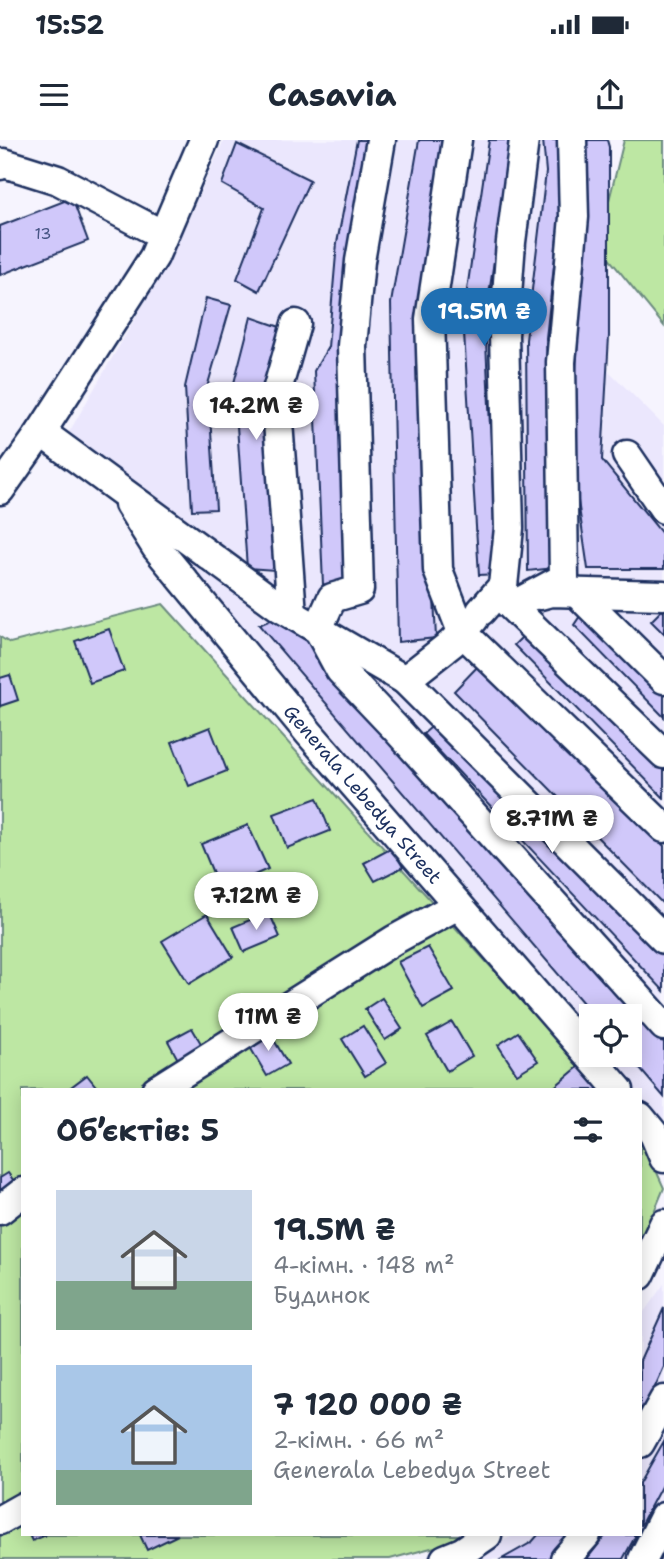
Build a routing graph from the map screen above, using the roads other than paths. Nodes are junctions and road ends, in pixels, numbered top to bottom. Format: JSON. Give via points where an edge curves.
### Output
{"nodes":[{"id":1,"x":204,"y":140,"type":"edge"},
{"id":2,"x":381,"y":140,"type":"edge"},
{"id":3,"x":457,"y":140,"type":"edge"},
{"id":4,"x":524,"y":140,"type":"edge"},
{"id":5,"x":572,"y":140,"type":"edge"},
{"id":6,"x":0,"y":165,"type":"edge"},
{"id":7,"x":163,"y":235,"type":"junction"},
{"id":8,"x":296,"y":324,"type":"dead end"},
{"id":9,"x":41,"y":432,"type":"junction"},
{"id":10,"x":627,"y":455,"type":"dead end"},
{"id":11,"x":0,"y":490,"type":"edge"},
{"id":12,"x":120,"y":490,"type":"junction"},
{"id":13,"x":664,"y":509,"type":"edge"},
{"id":14,"x":577,"y":593,"type":"junction"},
{"id":15,"x":660,"y":598,"type":"edge"},
{"id":16,"x":516,"y":602,"type":"junction"},
{"id":17,"x":481,"y":611,"type":"junction"},
{"id":18,"x":292,"y":614,"type":"junction"},
{"id":19,"x":318,"y":629,"type":"junction"},
{"id":20,"x":463,"y":632,"type":"junction"},
{"id":21,"x":664,"y":679,"type":"edge"},
{"id":22,"x":405,"y":680,"type":"junction"},
{"id":23,"x":664,"y":754,"type":"edge"},
{"id":24,"x":664,"y":828,"type":"edge"},
{"id":25,"x":458,"y":905,"type":"junction"},
{"id":26,"x":664,"y":939,"type":"edge"},
{"id":27,"x":664,"y":1026,"type":"edge"},
{"id":28,"x":159,"y":1088,"type":"edge"},
{"id":29,"x":617,"y":1088,"type":"edge"},
{"id":30,"x":642,"y":1119,"type":"edge"},
{"id":31,"x":664,"y":1158,"type":"edge"},
{"id":32,"x":21,"y":1194,"type":"edge"},
{"id":33,"x":0,"y":1210,"type":"edge"},
{"id":34,"x":664,"y":1224,"type":"edge"},
{"id":35,"x":642,"y":1271,"type":"edge"},
{"id":36,"x":664,"y":1400,"type":"edge"},
{"id":37,"x":642,"y":1440,"type":"edge"},
{"id":38,"x":21,"y":1508,"type":"edge"},
{"id":39,"x":664,"y":1517,"type":"edge"},
{"id":40,"x":0,"y":1520,"type":"edge"},
{"id":41,"x":486,"y":1536,"type":"edge"},
{"id":42,"x":585,"y":1536,"type":"edge"},
{"id":43,"x":445,"y":1559,"type":"edge"},
{"id":44,"x":565,"y":1559,"type":"edge"},
{"id":45,"x":643,"y":1559,"type":"edge"}],
"edges":[{"from":1,"to":7,"type":"street"},
{"from":2,"to":19,"type":"street","via":[[360,261],[352,346],[359,590],[332,598]]},
{"from":3,"to":20,"type":"street","via":[[430,319],[438,570]]},
{"from":4,"to":17,"type":"street","via":[[504,335],[509,528],[503,586]]},
{"from":5,"to":16,"type":"street","via":[[574,217],[561,362],[564,578]]},
{"from":6,"to":7,"type":"street","via":[[58,180]]},
{"from":7,"to":9,"type":"street","via":[[154,257]]},
{"from":8,"to":18,"type":"street","via":[[276,394]]},
{"from":9,"to":11,"type":"street"},
{"from":9,"to":12,"type":"street"},
{"from":10,"to":13,"type":"street"},
{"from":12,"to":18,"type":"street"},
{"from":12,"to":25,"type":"street","name":"Generala Lebedya Street","via":[[164,557]]},
{"from":14,"to":15,"type":"street"},
{"from":14,"to":16,"type":"street","via":[[551,592]]},
{"from":14,"to":21,"type":"street"},
{"from":16,"to":17,"type":"street"},
{"from":16,"to":23,"type":"street"},
{"from":17,"to":20,"type":"street"},
{"from":18,"to":19,"type":"street"},
{"from":19,"to":22,"type":"street"},
{"from":19,"to":27,"type":"street","via":[[340,670]]},
{"from":20,"to":22,"type":"street"},
{"from":20,"to":24,"type":"street"},
{"from":22,"to":26,"type":"street"},
{"from":25,"to":28,"type":"street","via":[[394,940]]},
{"from":25,"to":29,"type":"street","name":"Generala Lebedya Street"},
{"from":30,"to":31,"type":"street"},
{"from":32,"to":33,"type":"street"},
{"from":34,"to":35,"type":"street"},
{"from":36,"to":37,"type":"street"},
{"from":38,"to":40,"type":"street"},
{"from":39,"to":45,"type":"street"},
{"from":41,"to":43,"type":"street"},
{"from":42,"to":44,"type":"street"}]}
